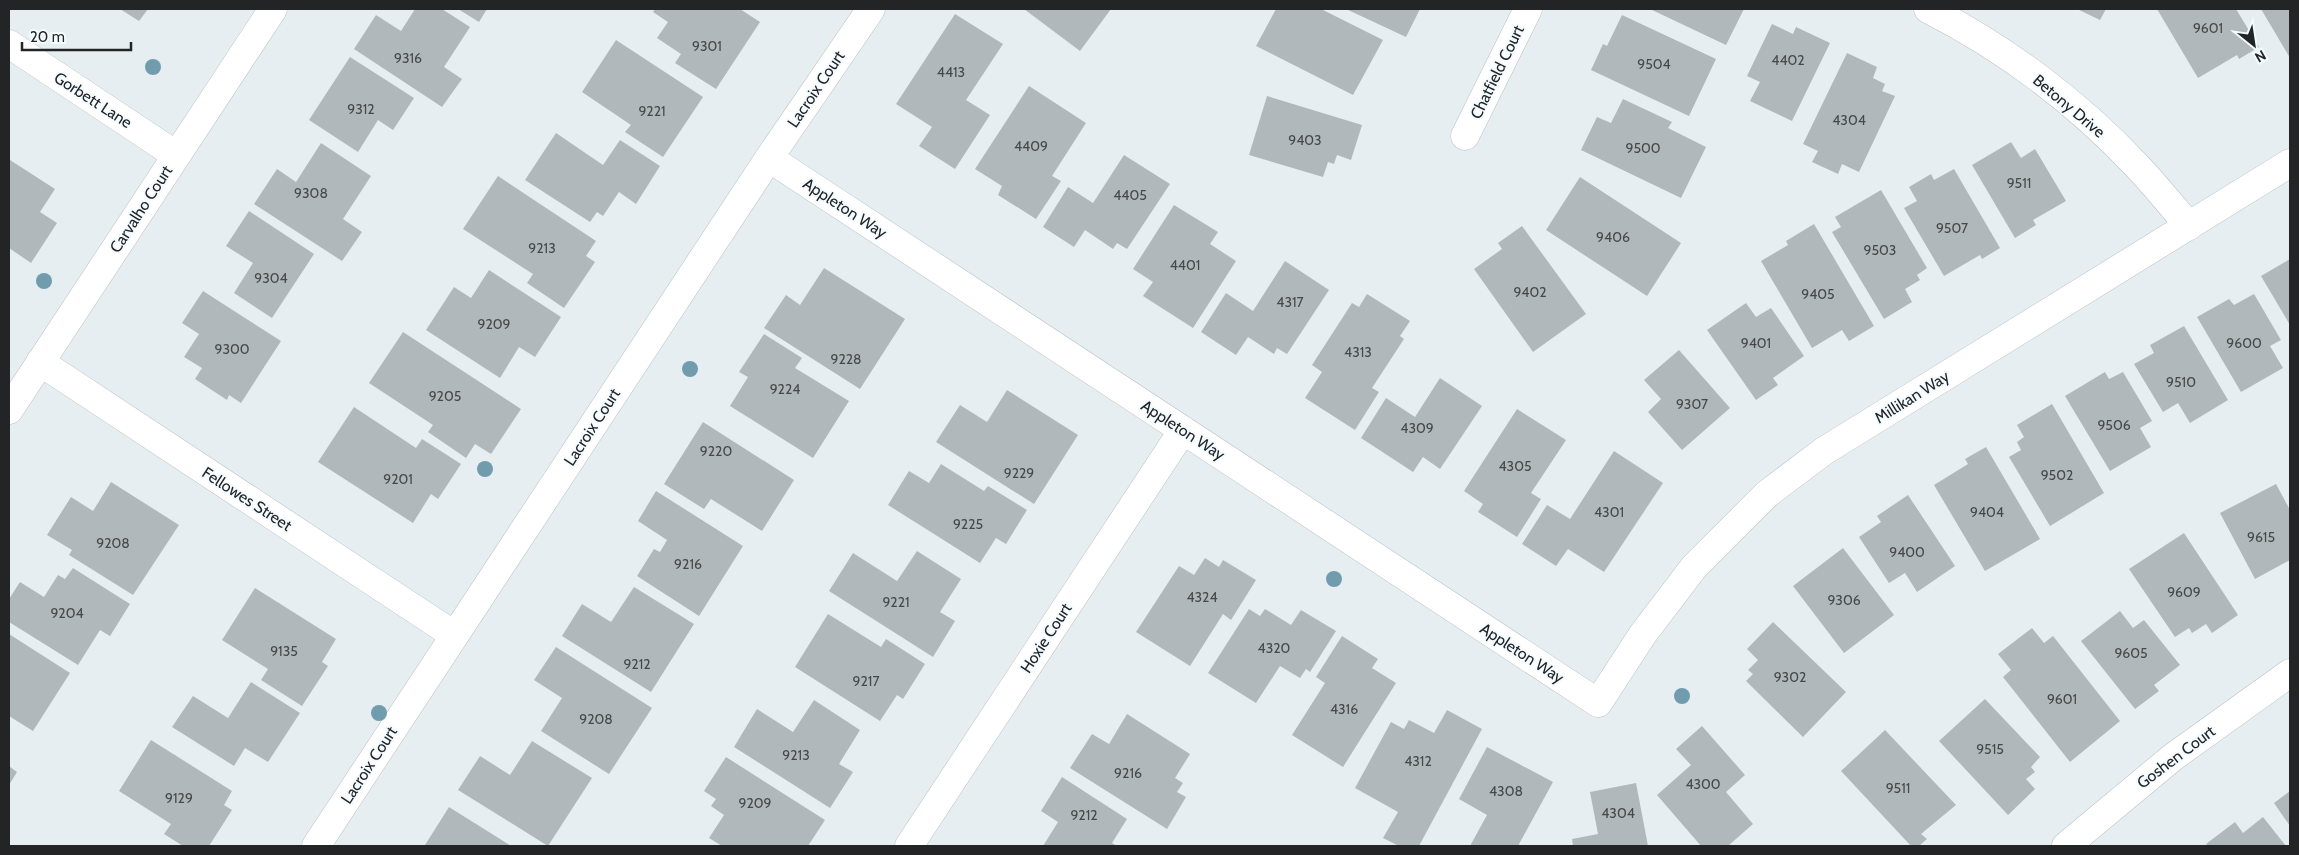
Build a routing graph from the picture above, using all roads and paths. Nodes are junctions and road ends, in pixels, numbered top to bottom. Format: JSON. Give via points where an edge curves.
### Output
{"nodes":[{"id":1,"x":273,"y":9,"type":"edge"},
{"id":2,"x":871,"y":9,"type":"edge"},
{"id":3,"x":1528,"y":9,"type":"edge"},
{"id":4,"x":1928,"y":9,"type":"edge"},
{"id":5,"x":9,"y":44,"type":"edge"},
{"id":6,"x":1465,"y":136,"type":"dead end"},
{"id":7,"x":176,"y":155,"type":"junction"},
{"id":8,"x":769,"y":158,"type":"junction"},
{"id":9,"x":2290,"y":163,"type":"edge"},
{"id":10,"x":2190,"y":226,"type":"junction"},
{"id":11,"x":40,"y":362,"type":"junction"},
{"id":12,"x":9,"y":410,"type":"edge"},
{"id":13,"x":1183,"y":430,"type":"junction"},
{"id":14,"x":454,"y":635,"type":"junction"},
{"id":15,"x":2290,"y":673,"type":"edge"},
{"id":16,"x":1598,"y":703,"type":"joint"},
{"id":17,"x":316,"y":846,"type":"edge"},
{"id":18,"x":909,"y":846,"type":"edge"},
{"id":19,"x":2066,"y":846,"type":"edge"}],
"edges":[{"from":1,"to":7,"type":"street","name":"Carvalho Court"},
{"from":2,"to":8,"type":"street","name":"Lacroix Court"},
{"from":3,"to":6,"type":"street","name":"Chatfield Court"},
{"from":4,"to":10,"type":"street","name":"Betony Drive","via":[[2008,57],[2075,107],[2137,165]]},
{"from":5,"to":7,"type":"street","name":"Gorbett Lane"},
{"from":7,"to":11,"type":"street","name":"Carvalho Court"},
{"from":8,"to":13,"type":"street","name":"Appleton Way"},
{"from":8,"to":14,"type":"street","name":"Lacroix Court"},
{"from":9,"to":10,"type":"street","name":"Millikan Way"},
{"from":10,"to":16,"type":"street","name":"Millikan Way","via":[[1824,451],[1767,494],[1694,567]]},
{"from":11,"to":12,"type":"street","name":"Carvalho Court"},
{"from":11,"to":14,"type":"street","name":"Fellowes Street"},
{"from":13,"to":16,"type":"street","name":"Appleton Way"},
{"from":13,"to":18,"type":"street","name":"Hoxie Court"},
{"from":14,"to":17,"type":"street","name":"Lacroix Court"},
{"from":15,"to":19,"type":"street","name":"Goshen Court","via":[[2173,756]]}]}
